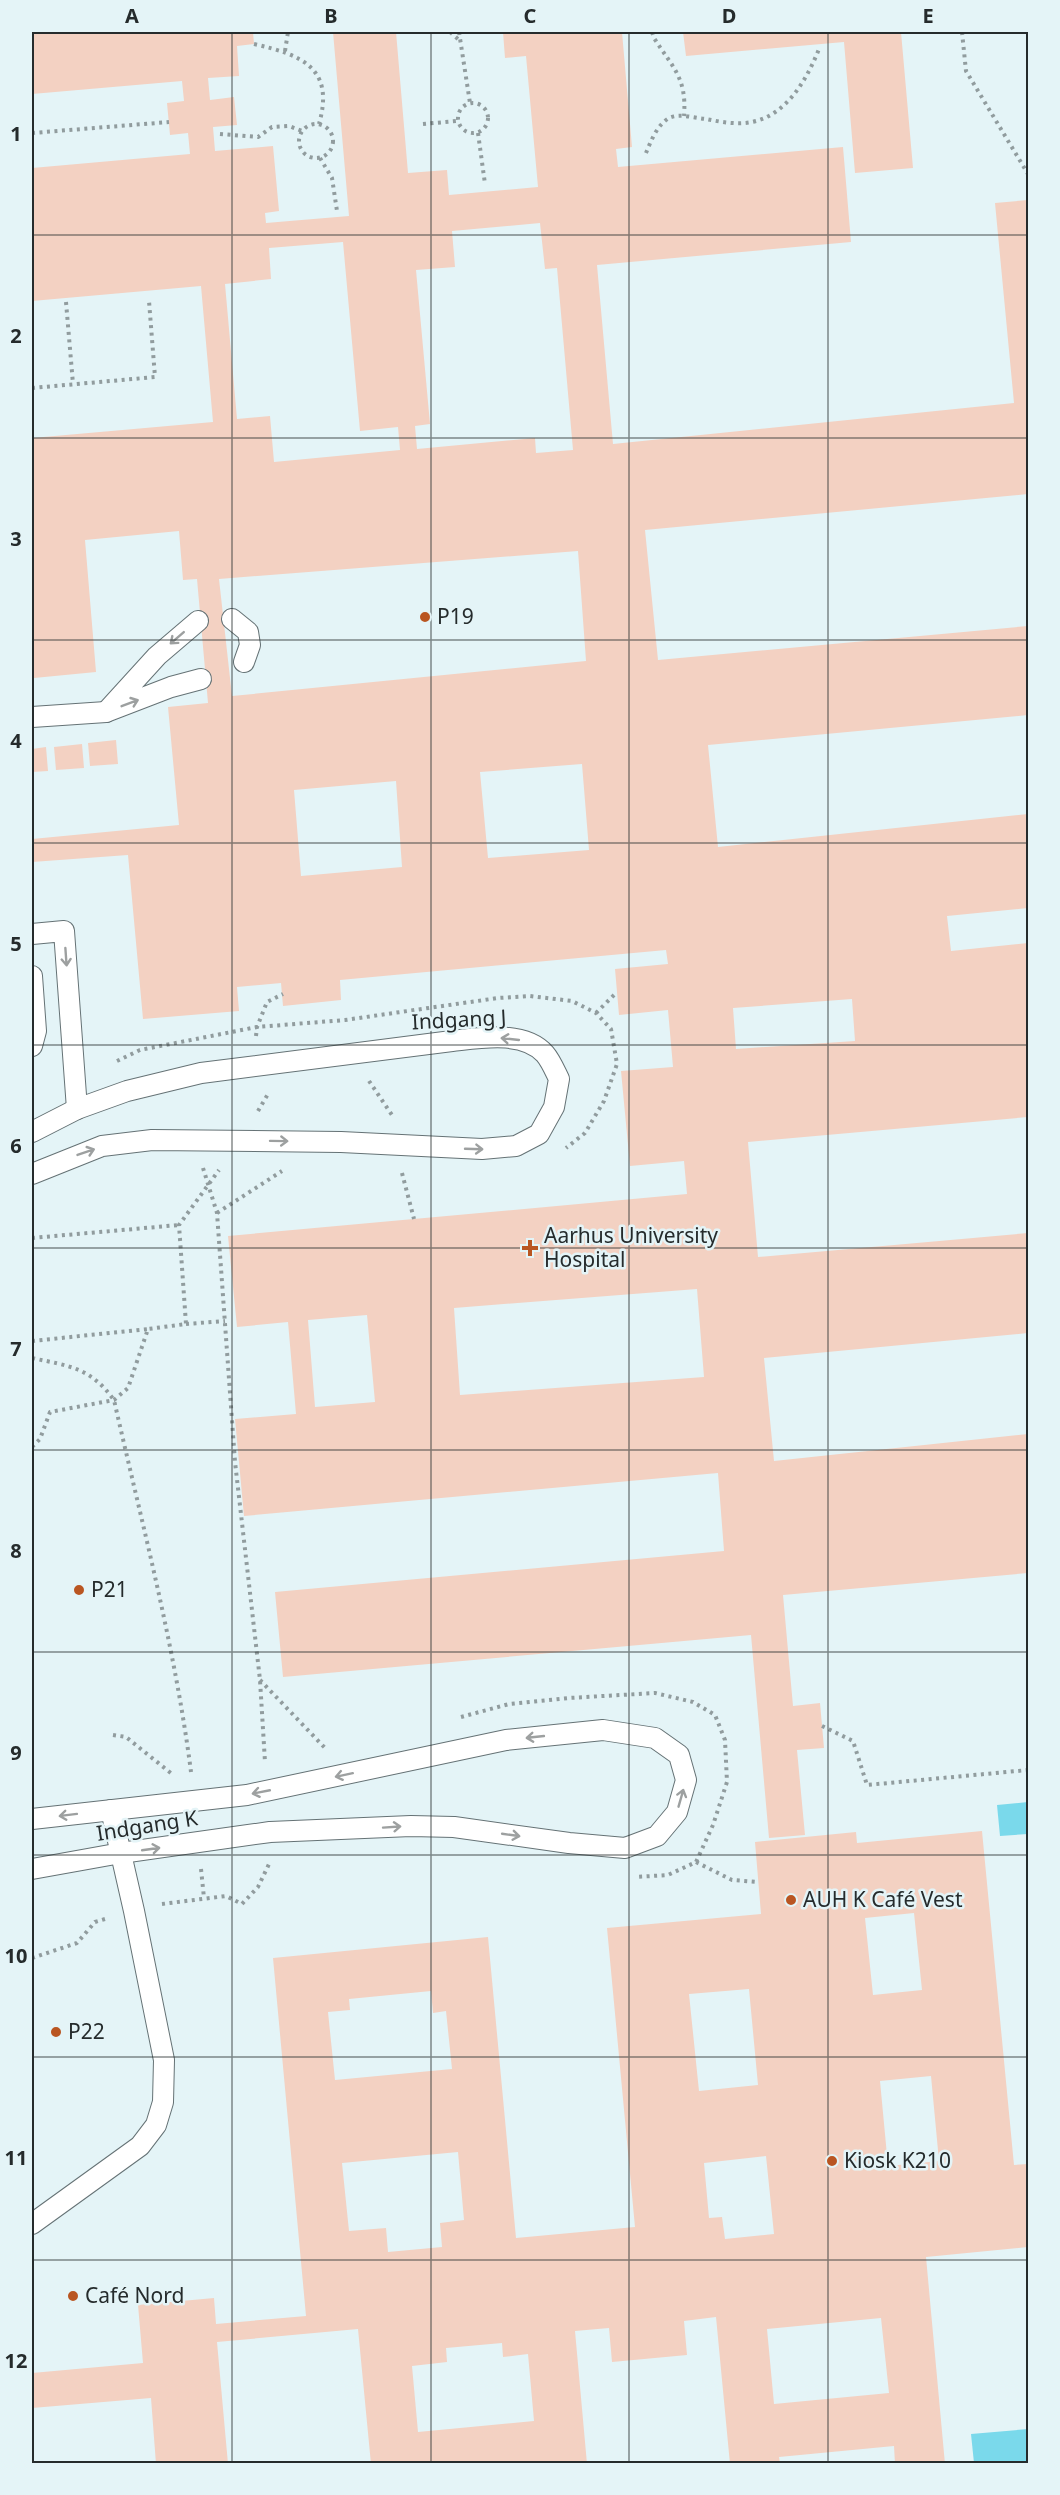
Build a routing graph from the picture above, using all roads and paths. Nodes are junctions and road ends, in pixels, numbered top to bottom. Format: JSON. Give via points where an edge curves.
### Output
{"nodes":[{"id":1,"x":288,"y":32,"type":"edge"},
{"id":2,"x":450,"y":32,"type":"edge"},
{"id":3,"x":459,"y":32,"type":"edge"},
{"id":4,"x":652,"y":32,"type":"edge"},
{"id":5,"x":962,"y":32,"type":"edge"},
{"id":6,"x":459,"y":39,"type":"junction"},
{"id":7,"x":254,"y":44,"type":"dead end"},
{"id":8,"x":819,"y":50,"type":"dead end"},
{"id":9,"x":285,"y":51,"type":"junction"},
{"id":10,"x":471,"y":103,"type":"junction"},
{"id":11,"x":684,"y":116,"type":"junction"},
{"id":12,"x":457,"y":121,"type":"junction"},
{"id":13,"x":169,"y":122,"type":"dead end"},
{"id":14,"x":319,"y":124,"type":"junction"},
{"id":15,"x":423,"y":124,"type":"dead end"},
{"id":16,"x":302,"y":131,"type":"junction"},
{"id":17,"x":32,"y":133,"type":"edge"},
{"id":18,"x":477,"y":133,"type":"junction"},
{"id":19,"x":220,"y":134,"type":"dead end"},
{"id":20,"x":646,"y":153,"type":"dead end"},
{"id":21,"x":320,"y":158,"type":"junction"},
{"id":22,"x":1029,"y":174,"type":"edge"},
{"id":23,"x":485,"y":184,"type":"dead end"},
{"id":24,"x":337,"y":211,"type":"dead end"},
{"id":25,"x":149,"y":301,"type":"dead end"},
{"id":26,"x":66,"y":302,"type":"dead end"},
{"id":27,"x":73,"y":384,"type":"junction"},
{"id":28,"x":32,"y":388,"type":"edge"},
{"id":29,"x":232,"y":619,"type":"dead end"},
{"id":30,"x":198,"y":621,"type":"dead end"},
{"id":31,"x":244,"y":662,"type":"dead end"},
{"id":32,"x":201,"y":679,"type":"dead end"},
{"id":33,"x":106,"y":712,"type":"junction"},
{"id":34,"x":32,"y":717,"type":"edge"},
{"id":35,"x":32,"y":934,"type":"edge"},
{"id":36,"x":32,"y":976,"type":"edge"},
{"id":37,"x":616,"y":993,"type":"dead end"},
{"id":38,"x":283,"y":994,"type":"dead end"},
{"id":39,"x":596,"y":1013,"type":"junction"},
{"id":40,"x":362,"y":1018,"type":"junction"},
{"id":41,"x":257,"y":1027,"type":"junction"},
{"id":42,"x":32,"y":1046,"type":"edge"},
{"id":43,"x":365,"y":1052,"type":"junction"},
{"id":44,"x":287,"y":1063,"type":"junction"},
{"id":45,"x":254,"y":1067,"type":"junction"},
{"id":46,"x":75,"y":1082,"type":"junction"},
{"id":47,"x":77,"y":1108,"type":"junction"},
{"id":48,"x":32,"y":1132,"type":"edge"},
{"id":49,"x":193,"y":1140,"type":"junction"},
{"id":50,"x":240,"y":1140,"type":"junction"},
{"id":51,"x":414,"y":1146,"type":"junction"},
{"id":52,"x":561,"y":1152,"type":"dead end"},
{"id":53,"x":283,"y":1170,"type":"dead end"},
{"id":54,"x":391,"y":1171,"type":"dead end"},
{"id":55,"x":402,"y":1172,"type":"junction"},
{"id":56,"x":412,"y":1172,"type":"dead end"},
{"id":57,"x":32,"y":1173,"type":"edge"},
{"id":58,"x":208,"y":1185,"type":"junction"},
{"id":59,"x":217,"y":1213,"type":"junction"},
{"id":60,"x":414,"y":1219,"type":"dead end"},
{"id":61,"x":179,"y":1226,"type":"junction"},
{"id":62,"x":32,"y":1238,"type":"edge"},
{"id":63,"x":225,"y":1321,"type":"junction"},
{"id":64,"x":186,"y":1324,"type":"junction"},
{"id":65,"x":148,"y":1329,"type":"junction"},
{"id":66,"x":32,"y":1341,"type":"edge"},
{"id":67,"x":32,"y":1358,"type":"edge"},
{"id":68,"x":114,"y":1400,"type":"junction"},
{"id":69,"x":32,"y":1447,"type":"edge"},
{"id":70,"x":260,"y":1680,"type":"junction"},
{"id":71,"x":458,"y":1719,"type":"dead end"},
{"id":72,"x":822,"y":1726,"type":"dead end"},
{"id":73,"x":113,"y":1735,"type":"dead end"},
{"id":74,"x":317,"y":1753,"type":"dead end"},
{"id":75,"x":275,"y":1762,"type":"dead end"},
{"id":76,"x":1029,"y":1770,"type":"edge"},
{"id":77,"x":177,"y":1779,"type":"dead end"},
{"id":78,"x":193,"y":1801,"type":"junction"},
{"id":79,"x":111,"y":1810,"type":"junction"},
{"id":80,"x":32,"y":1819,"type":"edge"},
{"id":81,"x":270,"y":1832,"type":"junction"},
{"id":82,"x":198,"y":1842,"type":"junction"},
{"id":83,"x":121,"y":1853,"type":"junction"},
{"id":84,"x":696,"y":1862,"type":"junction"},
{"id":85,"x":32,"y":1869,"type":"edge"},
{"id":86,"x":635,"y":1877,"type":"dead end"},
{"id":87,"x":758,"y":1882,"type":"dead end"},
{"id":88,"x":204,"y":1899,"type":"dead end"},
{"id":89,"x":243,"y":1904,"type":"dead end"},
{"id":90,"x":32,"y":2224,"type":"edge"}],
"edges":[{"from":1,"to":9,"type":"path"},
{"from":2,"to":6,"type":"path"},
{"from":3,"to":6,"type":"path"},
{"from":4,"to":11,"type":"path","via":[[682,82]]},
{"from":5,"to":22,"type":"path","via":[[966,71]]},
{"from":6,"to":10,"type":"path"},
{"from":7,"to":9,"type":"path"},
{"from":8,"to":11,"type":"path","via":[[809,75],[776,111],[753,122]]},
{"from":9,"to":14,"type":"path","via":[[306,62],[324,91]]},
{"from":10,"to":12,"type":"path","via":[[458,113]]},
{"from":10,"to":18,"type":"path","via":[[486,110],[488,119],[485,128]]},
{"from":11,"to":20,"type":"path","via":[[666,120],[654,134]]},
{"from":12,"to":15,"type":"path"},
{"from":12,"to":18,"type":"path","via":[[462,129]]},
{"from":13,"to":17,"type":"path"},
{"from":14,"to":16,"type":"path"},
{"from":14,"to":21,"type":"path","via":[[329,129],[333,140],[330,152]]},
{"from":16,"to":19,"type":"path","via":[[289,126],[272,127],[258,137]]},
{"from":16,"to":21,"type":"path","via":[[298,140],[301,151]]},
{"from":18,"to":23,"type":"path"},
{"from":21,"to":24,"type":"path","via":[[332,178]]},
{"from":25,"to":27,"type":"path","via":[[155,377]]},
{"from":26,"to":27,"type":"path"},
{"from":27,"to":28,"type":"path"},
{"from":29,"to":31,"type":"lane","via":[[248,632],[250,645]]},
{"from":30,"to":33,"type":"lane","one_way":true,"via":[[157,656]]},
{"from":33,"to":32,"type":"lane","one_way":true},
{"from":33,"to":34,"type":"lane"},
{"from":35,"to":46,"type":"lane","one_way":true,"via":[[64,931]]},
{"from":36,"to":42,"type":"lane","via":[[36,1031]]},
{"from":37,"to":39,"type":"path"},
{"from":38,"to":41,"type":"path","via":[[267,1002]]},
{"from":39,"to":40,"type":"path","via":[[572,1001],[530,996]]},
{"from":39,"to":52,"type":"path","via":[[611,1029],[617,1064],[585,1134]]},
{"from":40,"to":41,"type":"path"},
{"from":40,"to":43,"type":"path"},
{"from":41,"to":45,"type":"path"},
{"from":41,"to":46,"type":"path","via":[[140,1050]]},
{"from":43,"to":44,"type":"lane","name":"Indgang J"},
{"from":43,"to":51,"type":"path","via":[[369,1082]]},
{"from":51,"to":43,"type":"lane","name":"Indgang J","one_way":true,"via":[[516,1146],[539,1134],[554,1107],[559,1079],[544,1053],[523,1041],[492,1037]]},
{"from":44,"to":45,"type":"lane","name":"Indgang J"},
{"from":44,"to":50,"type":"path"},
{"from":45,"to":47,"type":"lane","name":"Indgang J","via":[[201,1073]]},
{"from":46,"to":47,"type":"lane"},
{"from":47,"to":48,"type":"lane","name":"Indgang J"},
{"from":49,"to":50,"type":"lane","name":"Indgang J"},
{"from":57,"to":49,"type":"lane","name":"Indgang J","one_way":true,"via":[[102,1146]]},
{"from":49,"to":58,"type":"path"},
{"from":50,"to":51,"type":"lane","name":"Indgang J","one_way":true},
{"from":50,"to":58,"type":"path"},
{"from":53,"to":59,"type":"path"},
{"from":54,"to":55,"type":"path"},
{"from":55,"to":56,"type":"path"},
{"from":55,"to":60,"type":"path"},
{"from":58,"to":59,"type":"path"},
{"from":58,"to":61,"type":"path"},
{"from":59,"to":63,"type":"path"},
{"from":61,"to":62,"type":"path"},
{"from":61,"to":64,"type":"path"},
{"from":63,"to":64,"type":"path"},
{"from":63,"to":70,"type":"path","via":[[235,1462]]},
{"from":64,"to":65,"type":"path"},
{"from":65,"to":66,"type":"path"},
{"from":65,"to":68,"type":"path","via":[[128,1388]]},
{"from":67,"to":68,"type":"path","via":[[78,1368],[102,1384]]},
{"from":68,"to":69,"type":"path","via":[[50,1412],[40,1439]]},
{"from":68,"to":78,"type":"path","via":[[183,1715]]},
{"from":70,"to":74,"type":"path","via":[[327,1751]]},
{"from":70,"to":75,"type":"path","via":[[265,1764]]},
{"from":71,"to":84,"type":"path","via":[[509,1704],[655,1693],[693,1702],[715,1715],[724,1740],[727,1782]]},
{"from":72,"to":76,"type":"path","via":[[853,1741],[867,1785]]},
{"from":73,"to":77,"type":"path","via":[[126,1737]]},
{"from":78,"to":79,"type":"lane","name":"Indgang K"},
{"from":81,"to":78,"type":"lane","name":"Indgang K","one_way":true,"via":[[453,1827],[625,1848],[657,1836],[677,1812],[686,1780],[679,1755],[655,1738],[603,1730],[506,1740],[319,1781]]},
{"from":79,"to":80,"type":"lane","name":"Indgang K","one_way":true},
{"from":79,"to":83,"type":"lane"},
{"from":81,"to":82,"type":"lane","name":"Indgang K"},
{"from":81,"to":89,"type":"path","via":[[272,1859],[258,1887]]},
{"from":83,"to":82,"type":"lane","name":"Indgang K","one_way":true},
{"from":82,"to":88,"type":"path"},
{"from":83,"to":85,"type":"lane","name":"Indgang K"},
{"from":83,"to":90,"type":"lane","via":[[164,2060],[163,2102],[156,2125],[140,2146]]},
{"from":84,"to":86,"type":"path","via":[[668,1875]]},
{"from":84,"to":87,"type":"path","via":[[732,1880]]}]}
